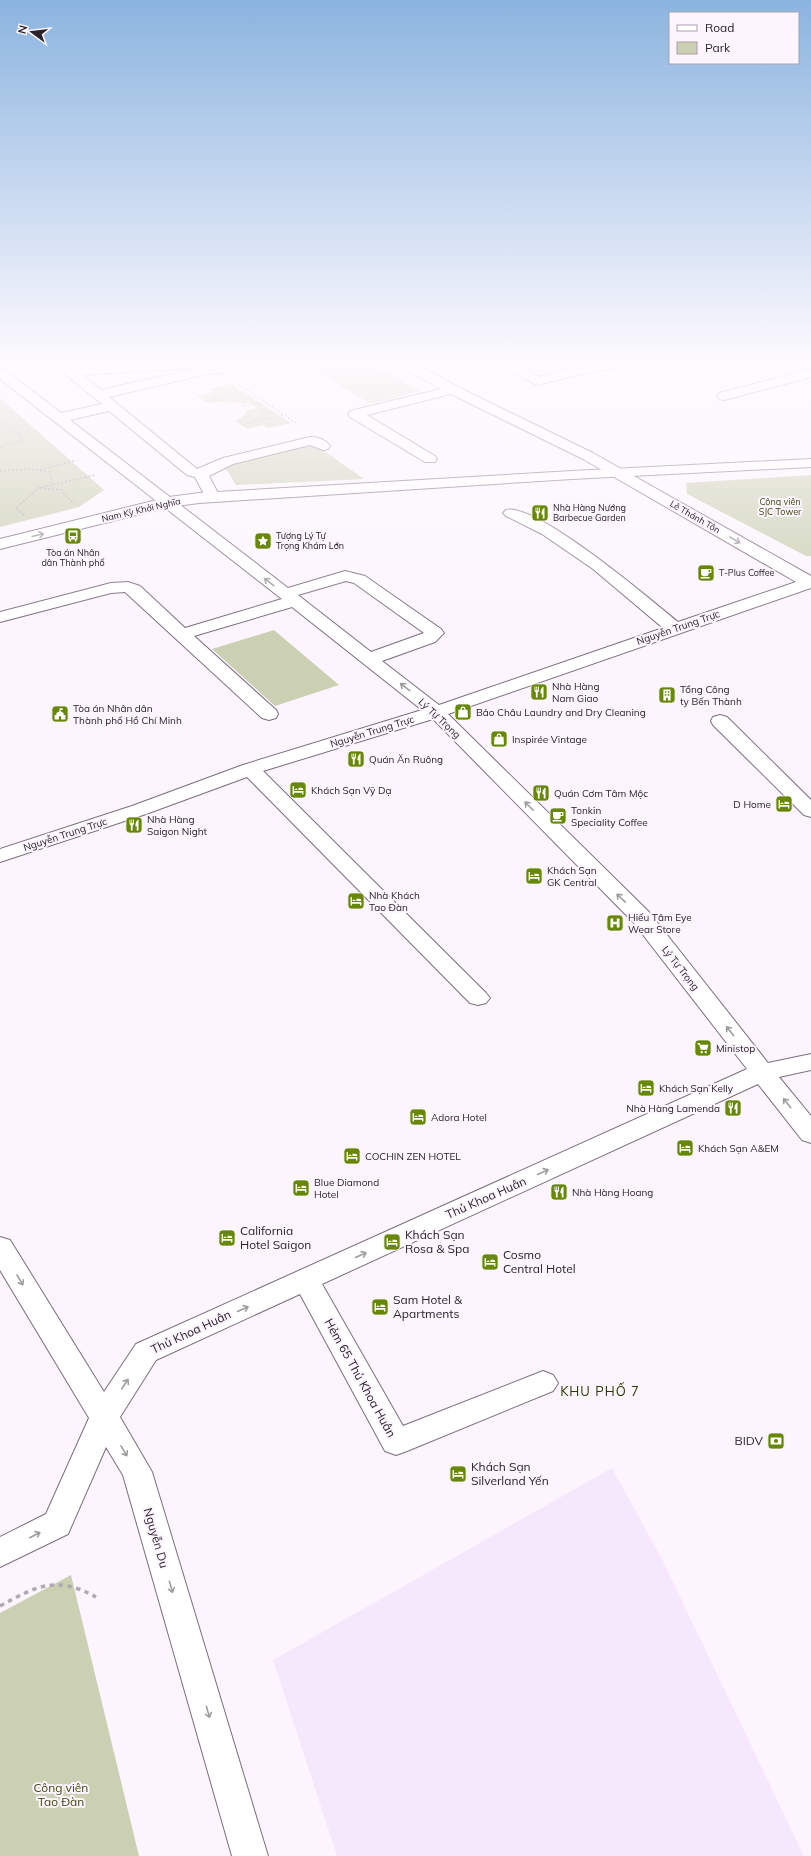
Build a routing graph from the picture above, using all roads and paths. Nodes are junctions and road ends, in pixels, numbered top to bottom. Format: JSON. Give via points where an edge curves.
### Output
{"nodes":[{"id":1,"x":101,"y":451,"type":"edge"},
{"id":2,"x":166,"y":451,"type":"edge"},
{"id":3,"x":268,"y":451,"type":"edge"},
{"id":4,"x":417,"y":451,"type":"edge"},
{"id":5,"x":577,"y":451,"type":"edge"},
{"id":6,"x":71,"y":455,"type":"dead end"},
{"id":7,"x":430,"y":458,"type":"dead end"},
{"id":8,"x":811,"y":463,"type":"edge"},
{"id":9,"x":39,"y":470,"type":"junction"},
{"id":10,"x":0,"y":471,"type":"edge"},
{"id":11,"x":92,"y":471,"type":"dead end"},
{"id":12,"x":616,"y":472,"type":"junction"},
{"id":13,"x":201,"y":474,"type":"junction"},
{"id":14,"x":52,"y":484,"type":"junction"},
{"id":15,"x":38,"y":488,"type":"junction"},
{"id":16,"x":212,"y":497,"type":"junction"},
{"id":17,"x":169,"y":502,"type":"junction"},
{"id":18,"x":77,"y":506,"type":"dead end"},
{"id":19,"x":16,"y":508,"type":"dead end"},
{"id":20,"x":511,"y":513,"type":"dead end"},
{"id":21,"x":0,"y":544,"type":"edge"},
{"id":22,"x":811,"y":583,"type":"edge"},
{"id":23,"x":290,"y":598,"type":"junction"},
{"id":24,"x":0,"y":617,"type":"edge"},
{"id":25,"x":674,"y":628,"type":"junction"},
{"id":26,"x":183,"y":634,"type":"junction"},
{"id":27,"x":369,"y":659,"type":"junction"},
{"id":28,"x":436,"y":712,"type":"junction"},
{"id":29,"x":269,"y":714,"type":"dead end"},
{"id":30,"x":720,"y":721,"type":"dead end"},
{"id":31,"x":250,"y":769,"type":"junction"},
{"id":32,"x":811,"y":811,"type":"edge"},
{"id":33,"x":0,"y":856,"type":"edge"},
{"id":34,"x":478,"y":998,"type":"dead end"},
{"id":35,"x":811,"y":1062,"type":"edge"},
{"id":36,"x":762,"y":1072,"type":"junction"},
{"id":37,"x":811,"y":1134,"type":"edge"},
{"id":38,"x":0,"y":1247,"type":"edge"},
{"id":39,"x":306,"y":1280,"type":"junction"},
{"id":40,"x":543,"y":1383,"type":"dead end"},
{"id":41,"x":104,"y":1417,"type":"junction"},
{"id":42,"x":0,"y":1553,"type":"edge"},
{"id":43,"x":96,"y":1597,"type":"dead end"},
{"id":44,"x":0,"y":1606,"type":"edge"},
{"id":45,"x":250,"y":1856,"type":"edge"}],
"edges":[{"from":1,"to":17,"type":"street","name":"Lý Tự Trọng"},
{"from":2,"to":13,"type":"street","via":[[192,472]]},
{"from":3,"to":13,"type":"street","via":[[228,461]]},
{"from":4,"to":7,"type":"street"},
{"from":5,"to":12,"type":"street","name":"Lê Thánh Tôn"},
{"from":6,"to":9,"type":"path","via":[[77,460]]},
{"from":8,"to":12,"type":"street","name":"Nam Kỳ Khởi Nghĩa"},
{"from":9,"to":10,"type":"path"},
{"from":9,"to":14,"type":"path","via":[[50,472]]},
{"from":11,"to":14,"type":"path","via":[[98,474]]},
{"from":12,"to":16,"type":"street","name":"Nam Kỳ Khởi Nghĩa"},
{"from":12,"to":22,"type":"street","name":"Lê Thánh Tôn","one_way":true},
{"from":13,"to":16,"type":"street"},
{"from":14,"to":15,"type":"path"},
{"from":15,"to":18,"type":"path","via":[[60,490]]},
{"from":15,"to":19,"type":"path"},
{"from":16,"to":17,"type":"street","name":"Nam Kỳ Khởi Nghĩa"},
{"from":21,"to":17,"type":"street","name":"Nam Kỳ Khởi Nghĩa","one_way":true},
{"from":23,"to":17,"type":"street","name":"Lý Tự Trọng","one_way":true},
{"from":20,"to":25,"type":"street","via":[[548,530],[599,566]]},
{"from":22,"to":25,"type":"street","name":"Nguyễn Trung Trực"},
{"from":23,"to":26,"type":"street"},
{"from":23,"to":27,"type":"street","name":"Lý Tự Trọng"},
{"from":23,"to":27,"type":"street","via":[[345,576],[359,579],[435,632],[429,638]]},
{"from":24,"to":26,"type":"street","via":[[111,588],[128,587]]},
{"from":25,"to":28,"type":"street","name":"Nguyễn Trung Trực"},
{"from":26,"to":29,"type":"street"},
{"from":28,"to":27,"type":"street","name":"Lý Tự Trọng","one_way":true},
{"from":28,"to":31,"type":"street","name":"Nguyễn Trung Trực"},
{"from":36,"to":28,"type":"street","name":"Lý Tự Trọng","one_way":true,"via":[[641,917]]},
{"from":30,"to":32,"type":"street"},
{"from":31,"to":33,"type":"street","name":"Nguyễn Trung Trực","via":[[139,810]]},
{"from":31,"to":34,"type":"street"},
{"from":35,"to":36,"type":"street","name":"Thủ Khoa Huân"},
{"from":37,"to":36,"type":"street","name":"Lý Tự Trọng","one_way":true},
{"from":39,"to":36,"type":"street","name":"Thủ Khoa Huân","one_way":true},
{"from":38,"to":41,"type":"street","name":"Nguyễn Du","one_way":true},
{"from":39,"to":40,"type":"street","name":"Hẻm 65 Thủ Khoa Huân","via":[[396,1442]]},
{"from":41,"to":39,"type":"street","name":"Thủ Khoa Huân","one_way":true,"via":[[146,1352]]},
{"from":42,"to":41,"type":"street","name":"Thủ Khoa Huân","one_way":true,"via":[[57,1524]]},
{"from":41,"to":45,"type":"street","name":"Nguyễn Du","one_way":true,"via":[[137,1472]]},
{"from":43,"to":44,"type":"path","via":[[82,1588],[65,1584],[44,1585]]}]}
